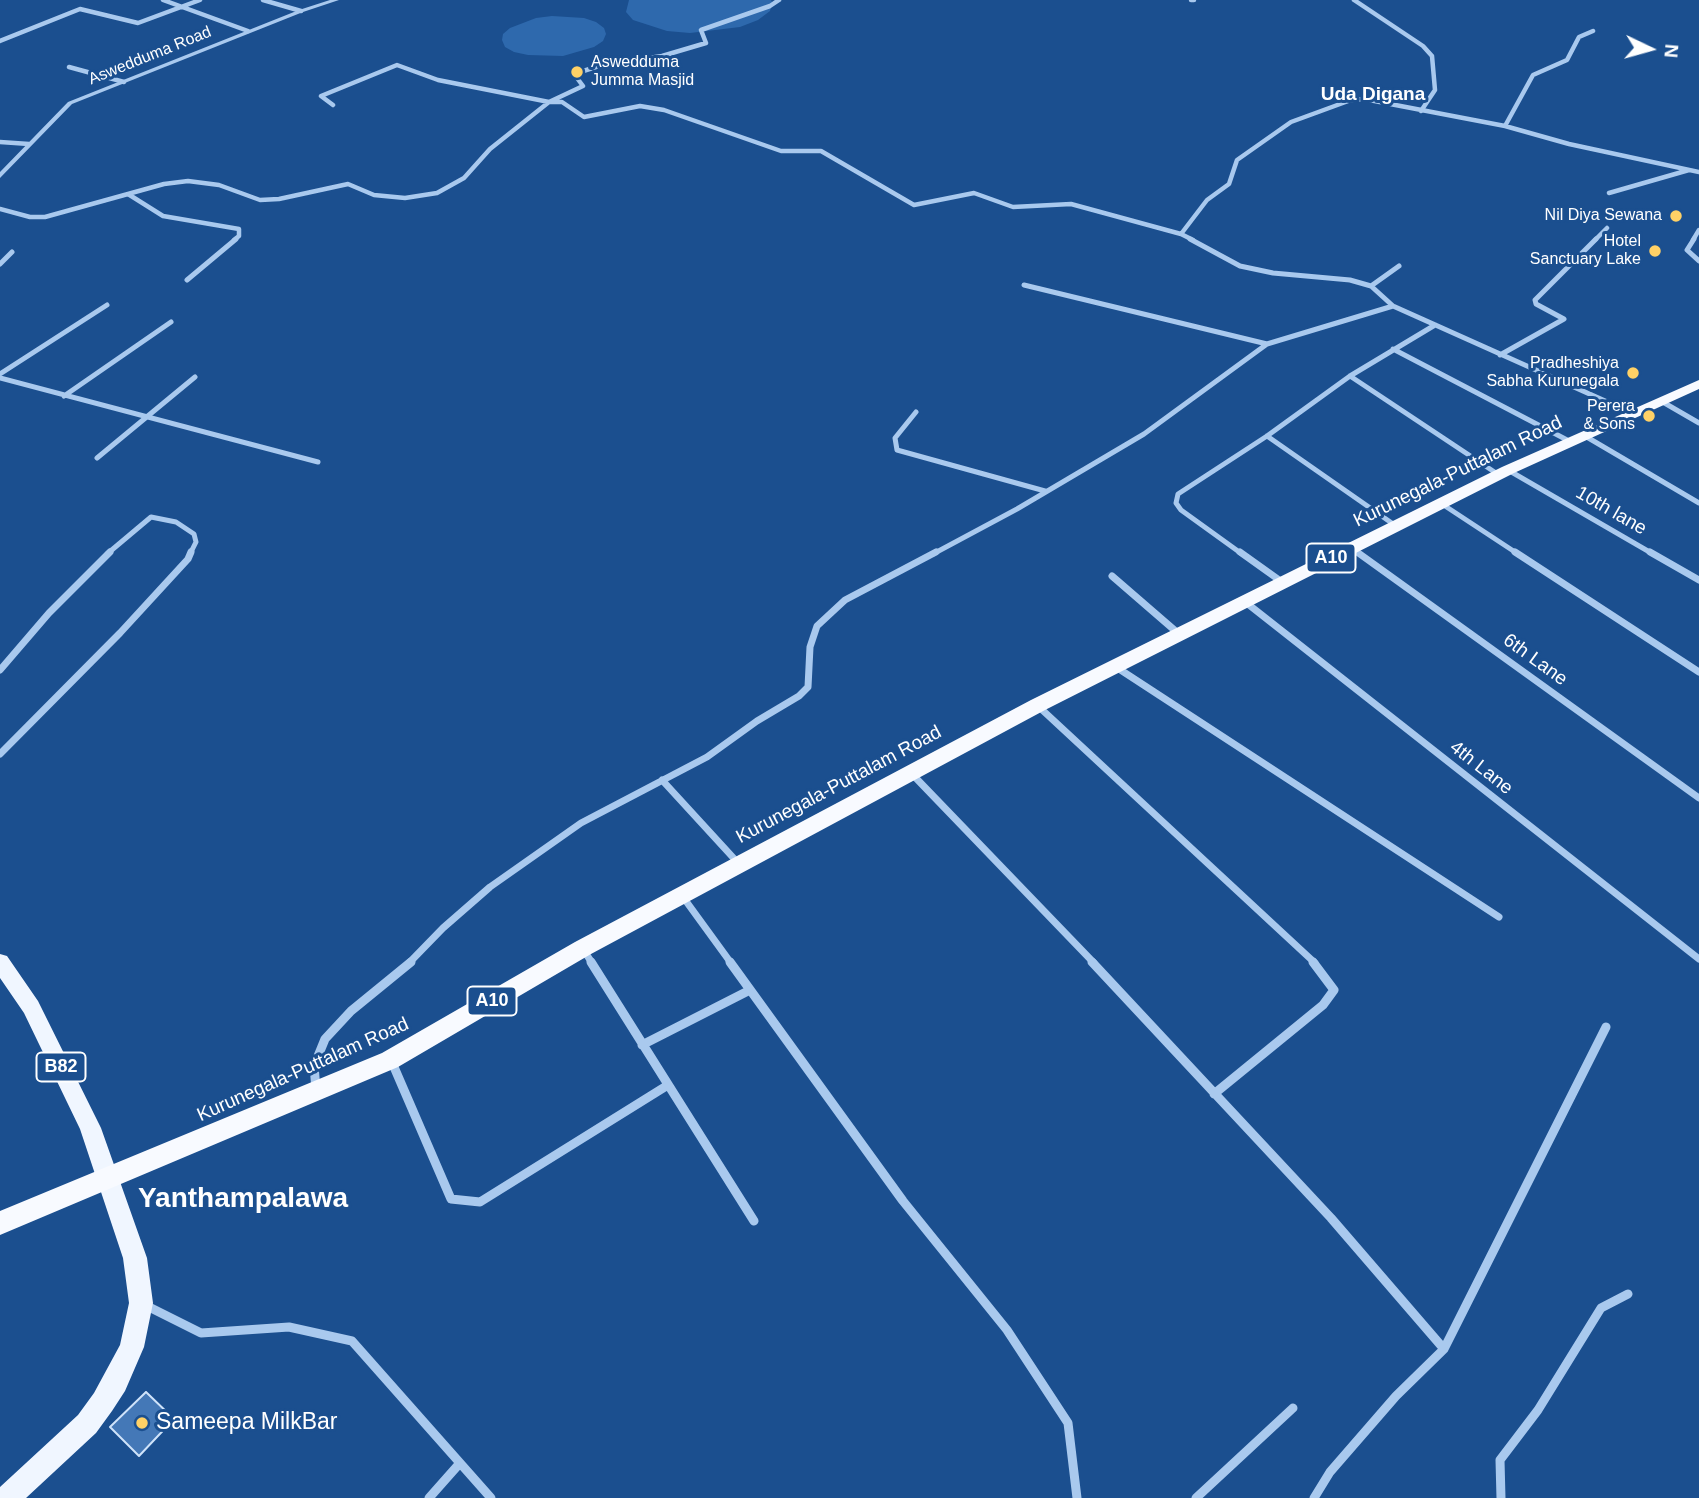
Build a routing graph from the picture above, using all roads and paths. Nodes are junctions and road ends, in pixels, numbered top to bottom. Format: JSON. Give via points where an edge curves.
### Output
{"nodes":[{"id":1,"x":163,"y":0,"type":"edge"},
{"id":2,"x":200,"y":0,"type":"edge"},
{"id":3,"x":264,"y":0,"type":"edge"},
{"id":4,"x":336,"y":0,"type":"edge"},
{"id":5,"x":779,"y":0,"type":"edge"},
{"id":6,"x":1354,"y":0,"type":"edge"},
{"id":7,"x":182,"y":7,"type":"junction"},
{"id":8,"x":300,"y":11,"type":"junction"},
{"id":9,"x":1593,"y":30,"type":"dead end"},
{"id":10,"x":247,"y":31,"type":"dead end"},
{"id":11,"x":0,"y":41,"type":"edge"},
{"id":12,"x":69,"y":67,"type":"dead end"},
{"id":13,"x":124,"y":82,"type":"junction"},
{"id":14,"x":549,"y":102,"type":"junction"},
{"id":15,"x":332,"y":105,"type":"dead end"},
{"id":16,"x":1421,"y":111,"type":"junction"},
{"id":17,"x":1505,"y":126,"type":"junction"},
{"id":18,"x":0,"y":142,"type":"edge"},
{"id":19,"x":29,"y":144,"type":"junction"},
{"id":20,"x":1690,"y":169,"type":"junction"},
{"id":21,"x":1699,"y":172,"type":"edge"},
{"id":22,"x":0,"y":176,"type":"edge"},
{"id":23,"x":1609,"y":193,"type":"dead end"},
{"id":24,"x":128,"y":194,"type":"junction"},
{"id":25,"x":0,"y":209,"type":"edge"},
{"id":26,"x":1607,"y":228,"type":"dead end"},
{"id":27,"x":1699,"y":230,"type":"edge"},
{"id":28,"x":1181,"y":234,"type":"junction"},
{"id":29,"x":12,"y":252,"type":"dead end"},
{"id":30,"x":1699,"y":261,"type":"edge"},
{"id":31,"x":0,"y":264,"type":"edge"},
{"id":32,"x":1399,"y":266,"type":"dead end"},
{"id":33,"x":187,"y":279,"type":"dead end"},
{"id":34,"x":1024,"y":285,"type":"dead end"},
{"id":35,"x":1371,"y":286,"type":"junction"},
{"id":36,"x":107,"y":305,"type":"dead end"},
{"id":37,"x":1393,"y":306,"type":"junction"},
{"id":38,"x":171,"y":322,"type":"dead end"},
{"id":39,"x":1435,"y":324,"type":"junction"},
{"id":40,"x":1267,"y":344,"type":"junction"},
{"id":41,"x":1393,"y":349,"type":"junction"},
{"id":42,"x":1500,"y":355,"type":"junction"},
{"id":43,"x":0,"y":376,"type":"edge"},
{"id":44,"x":1350,"y":376,"type":"junction"},
{"id":45,"x":195,"y":377,"type":"dead end"},
{"id":46,"x":1699,"y":384,"type":"edge"},
{"id":47,"x":64,"y":396,"type":"junction"},
{"id":48,"x":1661,"y":401,"type":"junction"},
{"id":49,"x":916,"y":412,"type":"dead end"},
{"id":50,"x":1632,"y":413,"type":"junction"},
{"id":51,"x":145,"y":416,"type":"junction"},
{"id":52,"x":1699,"y":423,"type":"edge"},
{"id":53,"x":1268,"y":436,"type":"junction"},
{"id":54,"x":1578,"y":439,"type":"junction"},
{"id":55,"x":97,"y":457,"type":"dead end"},
{"id":56,"x":318,"y":462,"type":"dead end"},
{"id":57,"x":1504,"y":472,"type":"junction"},
{"id":58,"x":1045,"y":491,"type":"junction"},
{"id":59,"x":1699,"y":503,"type":"edge"},
{"id":60,"x":1442,"y":504,"type":"junction"},
{"id":61,"x":1397,"y":526,"type":"junction"},
{"id":62,"x":1352,"y":548,"type":"junction"},
{"id":63,"x":1112,"y":576,"type":"dead end"},
{"id":64,"x":1699,"y":580,"type":"edge"},
{"id":65,"x":1282,"y":582,"type":"junction"},
{"id":66,"x":1244,"y":601,"type":"junction"},
{"id":67,"x":1179,"y":634,"type":"junction"},
{"id":68,"x":1114,"y":666,"type":"junction"},
{"id":69,"x":0,"y":670,"type":"edge"},
{"id":70,"x":1699,"y":672,"type":"edge"},
{"id":71,"x":1038,"y":705,"type":"junction"},
{"id":72,"x":0,"y":754,"type":"edge"},
{"id":73,"x":911,"y":774,"type":"junction"},
{"id":74,"x":662,"y":780,"type":"junction"},
{"id":75,"x":1699,"y":798,"type":"edge"},
{"id":76,"x":739,"y":864,"type":"junction"},
{"id":77,"x":683,"y":896,"type":"junction"},
{"id":78,"x":1499,"y":917,"type":"dead end"},
{"id":79,"x":583,"y":948,"type":"junction"},
{"id":80,"x":1699,"y":958,"type":"edge"},
{"id":81,"x":0,"y":962,"type":"edge"},
{"id":82,"x":750,"y":990,"type":"junction"},
{"id":83,"x":1606,"y":1027,"type":"dead end"},
{"id":84,"x":642,"y":1045,"type":"junction"},
{"id":85,"x":390,"y":1060,"type":"junction"},
{"id":86,"x":668,"y":1085,"type":"junction"},
{"id":87,"x":316,"y":1093,"type":"junction"},
{"id":88,"x":1214,"y":1094,"type":"junction"},
{"id":89,"x":110,"y":1180,"type":"junction"},
{"id":90,"x":754,"y":1221,"type":"dead end"},
{"id":91,"x":0,"y":1223,"type":"edge"},
{"id":92,"x":1628,"y":1294,"type":"dead end"},
{"id":93,"x":141,"y":1303,"type":"junction"},
{"id":94,"x":1444,"y":1349,"type":"junction"},
{"id":95,"x":1293,"y":1408,"type":"dead end"},
{"id":96,"x":460,"y":1463,"type":"junction"},
{"id":97,"x":7,"y":1498,"type":"edge"},
{"id":98,"x":429,"y":1498,"type":"edge"},
{"id":99,"x":491,"y":1498,"type":"edge"},
{"id":100,"x":1077,"y":1498,"type":"edge"},
{"id":101,"x":1196,"y":1498,"type":"edge"},
{"id":102,"x":1314,"y":1498,"type":"edge"},
{"id":103,"x":1501,"y":1498,"type":"edge"}],
"edges":[{"from":1,"to":7,"type":"street"},
{"from":2,"to":7,"type":"street"},
{"from":3,"to":8,"type":"street"},
{"from":4,"to":8,"type":"street","name":"Aswedduma Road"},
{"from":5,"to":14,"type":"street","via":[[701,30],[706,43],[574,74],[583,86]]},
{"from":6,"to":16,"type":"street","via":[[1432,56],[1435,90]]},
{"from":7,"to":10,"type":"street"},
{"from":7,"to":11,"type":"street","via":[[131,24],[83,8]]},
{"from":8,"to":13,"type":"street","name":"Aswedduma Road"},
{"from":9,"to":17,"type":"street","via":[[1579,37],[1567,60],[1533,75]]},
{"from":12,"to":13,"type":"street"},
{"from":13,"to":19,"type":"street","name":"Aswedduma Road","via":[[70,103]]},
{"from":14,"to":15,"type":"street","via":[[438,80],[397,65],[321,96]]},
{"from":14,"to":24,"type":"street","via":[[490,149],[464,178],[437,193],[405,198],[374,195],[348,184],[260,200],[219,185],[188,181]]},
{"from":14,"to":28,"type":"street","via":[[562,102],[584,117],[640,106],[664,110],[755,144],[821,151],[914,205],[974,193],[1013,207],[1071,204]]},
{"from":16,"to":17,"type":"street"},
{"from":16,"to":28,"type":"street","via":[[1351,100],[1292,122],[1237,159],[1229,184],[1207,200]]},
{"from":17,"to":20,"type":"street"},
{"from":18,"to":19,"type":"street"},
{"from":19,"to":22,"type":"street","name":"Aswedduma Road"},
{"from":20,"to":21,"type":"street"},
{"from":20,"to":23,"type":"street"},
{"from":24,"to":25,"type":"street","via":[[45,217]]},
{"from":24,"to":33,"type":"street","via":[[163,216],[239,229],[239,236]]},
{"from":26,"to":42,"type":"street","via":[[1535,300],[1564,318]]},
{"from":27,"to":30,"type":"street","via":[[1688,250]]},
{"from":28,"to":35,"type":"street","via":[[1240,266]]},
{"from":29,"to":31,"type":"street"},
{"from":32,"to":35,"type":"street"},
{"from":34,"to":40,"type":"street"},
{"from":35,"to":37,"type":"street"},
{"from":36,"to":43,"type":"street"},
{"from":37,"to":39,"type":"street"},
{"from":37,"to":40,"type":"street"},
{"from":38,"to":47,"type":"street"},
{"from":39,"to":41,"type":"street"},
{"from":39,"to":42,"type":"street"},
{"from":40,"to":58,"type":"street","via":[[1178,411]]},
{"from":41,"to":44,"type":"street"},
{"from":41,"to":54,"type":"street"},
{"from":42,"to":50,"type":"street"},
{"from":43,"to":47,"type":"street"},
{"from":44,"to":53,"type":"street"},
{"from":44,"to":57,"type":"street","name":"10th lane"},
{"from":45,"to":51,"type":"street"},
{"from":46,"to":48,"type":"highway","name":"Kurunegala-Puttalam Road","number":"A10"},
{"from":47,"to":51,"type":"street"},
{"from":48,"to":50,"type":"highway","name":"Kurunegala-Puttalam Road","number":"A10"},
{"from":48,"to":52,"type":"street"},
{"from":49,"to":58,"type":"street","via":[[895,438],[897,450]]},
{"from":50,"to":54,"type":"highway","name":"Kurunegala-Puttalam Road","number":"A10"},
{"from":51,"to":55,"type":"street"},
{"from":51,"to":56,"type":"street"},
{"from":53,"to":61,"type":"street"},
{"from":53,"to":65,"type":"street","via":[[1178,494],[1177,503]]},
{"from":54,"to":57,"type":"highway","name":"Kurunegala-Puttalam Road","number":"A10"},
{"from":54,"to":59,"type":"street"},
{"from":57,"to":60,"type":"highway","name":"Kurunegala-Puttalam Road","number":"A10"},
{"from":57,"to":64,"type":"street","name":"10th lane"},
{"from":58,"to":74,"type":"street","via":[[845,600],[817,626],[810,647],[808,687],[799,696],[708,757]]},
{"from":60,"to":61,"type":"highway","name":"Kurunegala-Puttalam Road","number":"A10"},
{"from":60,"to":70,"type":"street"},
{"from":61,"to":62,"type":"highway","name":"Kurunegala-Puttalam Road","number":"A10"},
{"from":62,"to":65,"type":"highway","name":"Kurunegala-Puttalam Road","number":"A10"},
{"from":62,"to":75,"type":"street","name":"6th Lane"},
{"from":63,"to":67,"type":"street"},
{"from":65,"to":66,"type":"highway","name":"Kurunegala-Puttalam Road","number":"A10"},
{"from":66,"to":67,"type":"highway","name":"Kurunegala-Puttalam Road","number":"A10"},
{"from":66,"to":80,"type":"street","name":"4th Lane"},
{"from":67,"to":68,"type":"highway","name":"Kurunegala-Puttalam Road","number":"A10"},
{"from":68,"to":71,"type":"highway","name":"Kurunegala-Puttalam Road","number":"A10"},
{"from":68,"to":78,"type":"street"},
{"from":69,"to":72,"type":"street","via":[[100,560],[151,517],[176,523],[194,534],[188,559]]},
{"from":71,"to":73,"type":"highway","name":"Kurunegala-Puttalam Road","number":"A10"},
{"from":71,"to":88,"type":"street","via":[[1320,968],[1334,990],[1323,1006]]},
{"from":73,"to":76,"type":"highway","name":"Kurunegala-Puttalam Road","number":"A10"},
{"from":73,"to":88,"type":"street"},
{"from":74,"to":76,"type":"street"},
{"from":74,"to":87,"type":"street","via":[[581,822],[489,887],[415,958],[371,992],[318,1051]]},
{"from":76,"to":77,"type":"highway","name":"Kurunegala-Puttalam Road","number":"A10"},
{"from":77,"to":79,"type":"highway","name":"Kurunegala-Puttalam Road","number":"A10"},
{"from":77,"to":82,"type":"street"},
{"from":79,"to":84,"type":"street"},
{"from":79,"to":85,"type":"highway","name":"Kurunegala-Puttalam Road","number":"A10"},
{"from":81,"to":89,"type":"main road","number":"B82","via":[[46,1035]]},
{"from":82,"to":84,"type":"street"},
{"from":82,"to":100,"type":"street","via":[[903,1201],[1007,1330],[1068,1423]]},
{"from":83,"to":94,"type":"street"},
{"from":84,"to":86,"type":"street"},
{"from":85,"to":86,"type":"street","via":[[451,1199],[480,1202]]},
{"from":85,"to":87,"type":"highway","name":"Kurunegala-Puttalam Road","number":"A10"},
{"from":86,"to":90,"type":"street"},
{"from":87,"to":89,"type":"highway","name":"Kurunegala-Puttalam Road","number":"A10"},
{"from":88,"to":94,"type":"street","via":[[1331,1218]]},
{"from":89,"to":91,"type":"highway","name":"Kurunegala-Puttalam Road","number":"A10"},
{"from":89,"to":93,"type":"main road","via":[[135,1258]]},
{"from":92,"to":103,"type":"street","via":[[1601,1308],[1545,1399],[1500,1460]]},
{"from":93,"to":96,"type":"street","via":[[201,1333],[289,1326],[352,1340]]},
{"from":93,"to":97,"type":"main road","via":[[132,1347],[103,1402],[87,1424]]},
{"from":94,"to":102,"type":"street","via":[[1396,1396],[1330,1472]]},
{"from":95,"to":101,"type":"street"},
{"from":96,"to":98,"type":"street"},
{"from":96,"to":99,"type":"street"}]}
